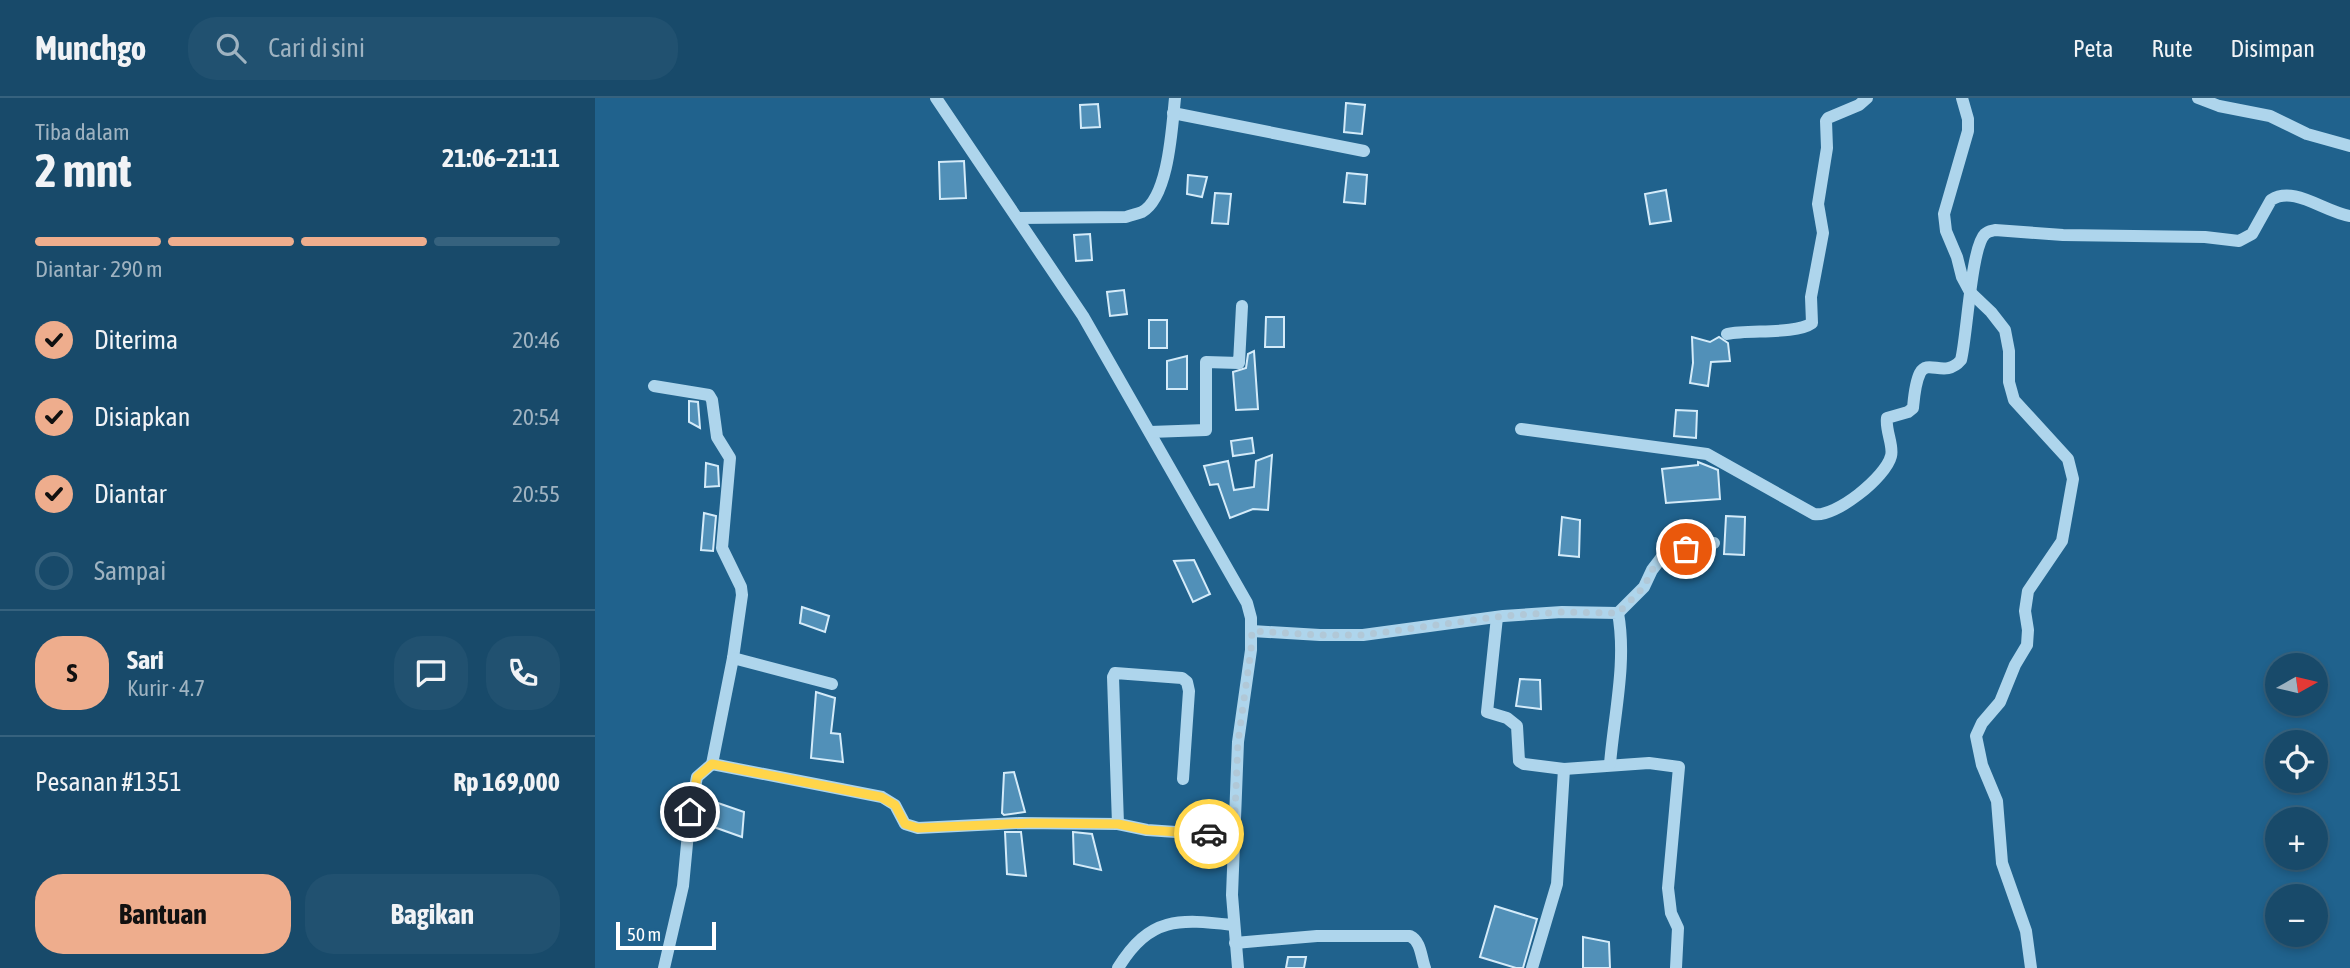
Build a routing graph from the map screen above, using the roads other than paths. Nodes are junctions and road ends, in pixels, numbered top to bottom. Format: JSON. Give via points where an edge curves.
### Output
{"nodes":[{"id":1,"x":936,"y":98,"type":"edge"},
{"id":2,"x":1175,"y":98,"type":"edge"},
{"id":3,"x":1867,"y":98,"type":"edge"},
{"id":4,"x":1962,"y":98,"type":"edge"},
{"id":5,"x":2197,"y":98,"type":"edge"},
{"id":6,"x":1173,"y":113,"type":"junction"},
{"id":7,"x":2350,"y":146,"type":"edge"},
{"id":8,"x":1364,"y":150,"type":"dead end"},
{"id":9,"x":2350,"y":216,"type":"edge"},
{"id":10,"x":1018,"y":218,"type":"junction"},
{"id":11,"x":1970,"y":292,"type":"junction"},
{"id":12,"x":1242,"y":306,"type":"dead end"},
{"id":13,"x":1727,"y":334,"type":"dead end"},
{"id":14,"x":654,"y":386,"type":"dead end"},
{"id":15,"x":1521,"y":429,"type":"dead end"},
{"id":16,"x":1150,"y":432,"type":"junction"},
{"id":17,"x":1714,"y":543,"type":"dead end"},
{"id":18,"x":1618,"y":613,"type":"junction"},
{"id":19,"x":1497,"y":617,"type":"junction"},
{"id":20,"x":1252,"y":631,"type":"junction"},
{"id":21,"x":733,"y":658,"type":"junction"},
{"id":22,"x":832,"y":684,"type":"dead end"},
{"id":23,"x":712,"y":764,"type":"junction"},
{"id":24,"x":1610,"y":764,"type":"junction"},
{"id":25,"x":1565,"y":769,"type":"junction"},
{"id":26,"x":1183,"y":779,"type":"dead end"},
{"id":27,"x":1118,"y":824,"type":"junction"},
{"id":28,"x":1234,"y":836,"type":"junction"},
{"id":29,"x":1233,"y":925,"type":"junction"},
{"id":30,"x":1235,"y":943,"type":"junction"},
{"id":31,"x":664,"y":968,"type":"edge"},
{"id":32,"x":1118,"y":968,"type":"edge"},
{"id":33,"x":1238,"y":968,"type":"edge"},
{"id":34,"x":1425,"y":968,"type":"edge"},
{"id":35,"x":1532,"y":968,"type":"edge"},
{"id":36,"x":1675,"y":968,"type":"edge"},
{"id":37,"x":2031,"y":968,"type":"edge"}],
"edges":[{"from":1,"to":10,"type":"street"},
{"from":2,"to":6,"type":"street"},
{"from":3,"to":13,"type":"street","via":[[1826,121],[1827,148],[1818,204],[1823,233],[1811,298],[1812,323],[1770,332],[1748,329]]},
{"from":4,"to":11,"type":"street","via":[[1968,131],[1943,220]]},
{"from":5,"to":7,"type":"street","via":[[2270,116],[2308,134]]},
{"from":6,"to":8,"type":"street"},
{"from":6,"to":10,"type":"street","via":[[1163,181],[1142,212],[1126,217]]},
{"from":9,"to":11,"type":"street","via":[[2287,194],[2271,200],[2252,234],[2239,241],[1987,231]]},
{"from":10,"to":16,"type":"street","via":[[1083,316]]},
{"from":11,"to":15,"type":"street","via":[[1961,360],[1948,370],[1935,367],[1920,372],[1913,408],[1887,418],[1892,451],[1881,474],[1833,511],[1820,515],[1707,454]]},
{"from":11,"to":37,"type":"street","via":[[2005,330],[2014,400],[2068,459],[2073,479],[2060,546],[2028,592],[2027,645],[2000,702],[1976,736],[1997,802],[2002,863],[2027,932]]},
{"from":12,"to":16,"type":"street","via":[[1239,363],[1206,362],[1206,430]]},
{"from":14,"to":21,"type":"street","via":[[709,395],[717,435],[730,458],[722,546],[742,591]]},
{"from":16,"to":20,"type":"street","via":[[1242,593]]},
{"from":17,"to":18,"type":"street","via":[[1667,552],[1644,587]]},
{"from":18,"to":19,"type":"street"},
{"from":18,"to":24,"type":"street","via":[[1620,672]]},
{"from":19,"to":20,"type":"street","via":[[1363,635]]},
{"from":19,"to":25,"type":"street","via":[[1487,712],[1517,726],[1519,761]]},
{"from":20,"to":28,"type":"street","via":[[1238,742]]},
{"from":21,"to":22,"type":"street"},
{"from":21,"to":23,"type":"street"},
{"from":23,"to":27,"type":"street","via":[[881,797],[895,805],[905,824],[918,828]]},
{"from":23,"to":31,"type":"street","via":[[697,777],[683,886]]},
{"from":24,"to":25,"type":"street"},
{"from":24,"to":36,"type":"street","via":[[1679,767],[1668,888],[1678,928]]},
{"from":25,"to":35,"type":"street","via":[[1557,884]]},
{"from":26,"to":27,"type":"street","via":[[1187,682],[1115,673]]},
{"from":27,"to":28,"type":"street"},
{"from":28,"to":29,"type":"street"},
{"from":29,"to":30,"type":"street"},
{"from":29,"to":32,"type":"street","via":[[1186,920],[1165,924],[1131,950]]},
{"from":30,"to":33,"type":"street"},
{"from":30,"to":34,"type":"street","via":[[1317,936],[1410,936],[1419,945]]}]}
